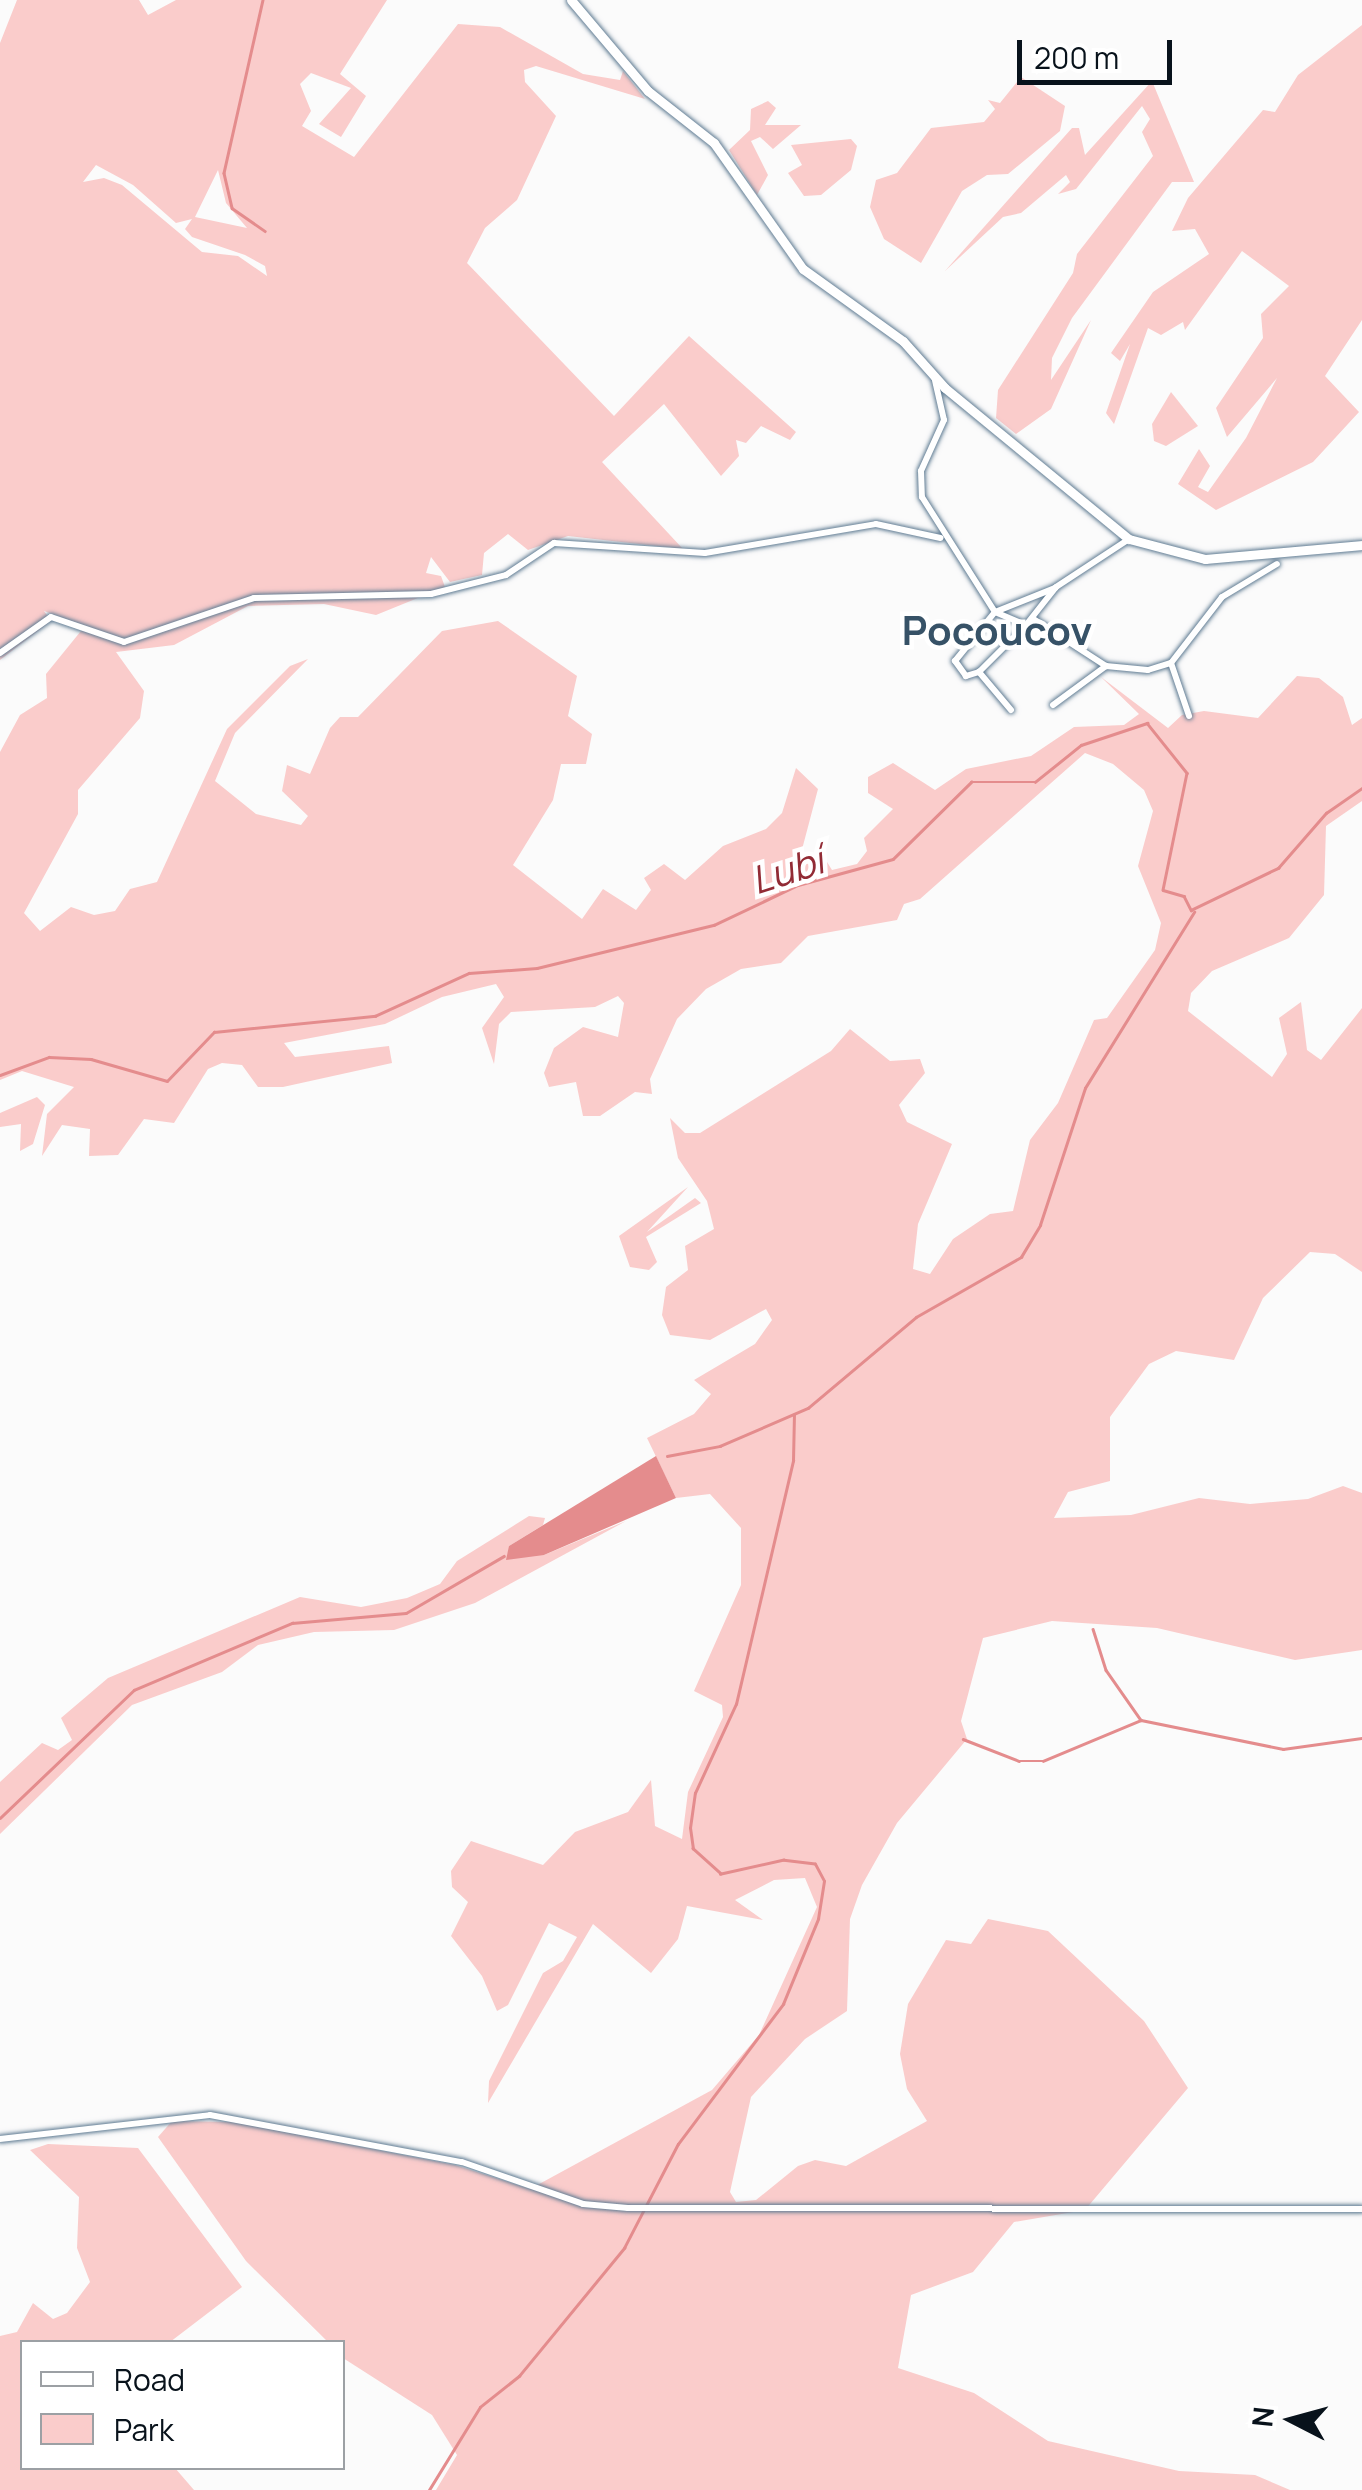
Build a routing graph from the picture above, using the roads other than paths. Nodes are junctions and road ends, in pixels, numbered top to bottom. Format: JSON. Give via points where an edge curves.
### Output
{"nodes":[{"id":1,"x":571,"y":0,"type":"edge"},
{"id":2,"x":934,"y":376,"type":"junction"},
{"id":3,"x":941,"y":538,"type":"junction"},
{"id":4,"x":1129,"y":539,"type":"junction"},
{"id":5,"x":1362,"y":545,"type":"edge"},
{"id":6,"x":1277,"y":564,"type":"dead end"},
{"id":7,"x":1056,"y":588,"type":"junction"},
{"id":8,"x":995,"y":612,"type":"junction"},
{"id":9,"x":1034,"y":620,"type":"junction"},
{"id":10,"x":1026,"y":625,"type":"junction"},
{"id":11,"x":0,"y":653,"type":"edge"},
{"id":12,"x":1171,"y":664,"type":"junction"},
{"id":13,"x":1106,"y":666,"type":"junction"},
{"id":14,"x":979,"y":672,"type":"junction"},
{"id":15,"x":1052,"y":705,"type":"dead end"},
{"id":16,"x":1011,"y":710,"type":"dead end"},
{"id":17,"x":1189,"y":716,"type":"dead end"},
{"id":18,"x":0,"y":2140,"type":"edge"},
{"id":19,"x":1362,"y":2209,"type":"edge"}],
"edges":[{"from":1,"to":2,"type":"main road","via":[[648,91],[714,143],[804,268],[904,341]]},
{"from":2,"to":3,"type":"street","via":[[944,420],[920,487]]},
{"from":2,"to":4,"type":"main road"},
{"from":3,"to":8,"type":"street"},
{"from":3,"to":11,"type":"street","via":[[876,524],[705,553],[554,543],[506,574],[431,594],[254,598],[124,642],[51,617]]},
{"from":4,"to":5,"type":"main road","via":[[1206,558]]},
{"from":4,"to":7,"type":"street"},
{"from":6,"to":12,"type":"street","via":[[1222,597]]},
{"from":7,"to":8,"type":"street"},
{"from":7,"to":9,"type":"street"},
{"from":8,"to":10,"type":"street"},
{"from":8,"to":14,"type":"street","via":[[955,661],[966,676]]},
{"from":9,"to":10,"type":"street"},
{"from":9,"to":13,"type":"street"},
{"from":10,"to":14,"type":"street"},
{"from":12,"to":13,"type":"street"},
{"from":12,"to":17,"type":"street"},
{"from":13,"to":15,"type":"street"},
{"from":14,"to":16,"type":"street"},
{"from":18,"to":19,"type":"street","via":[[210,2114],[462,2162],[583,2204],[628,2208]]}]}
